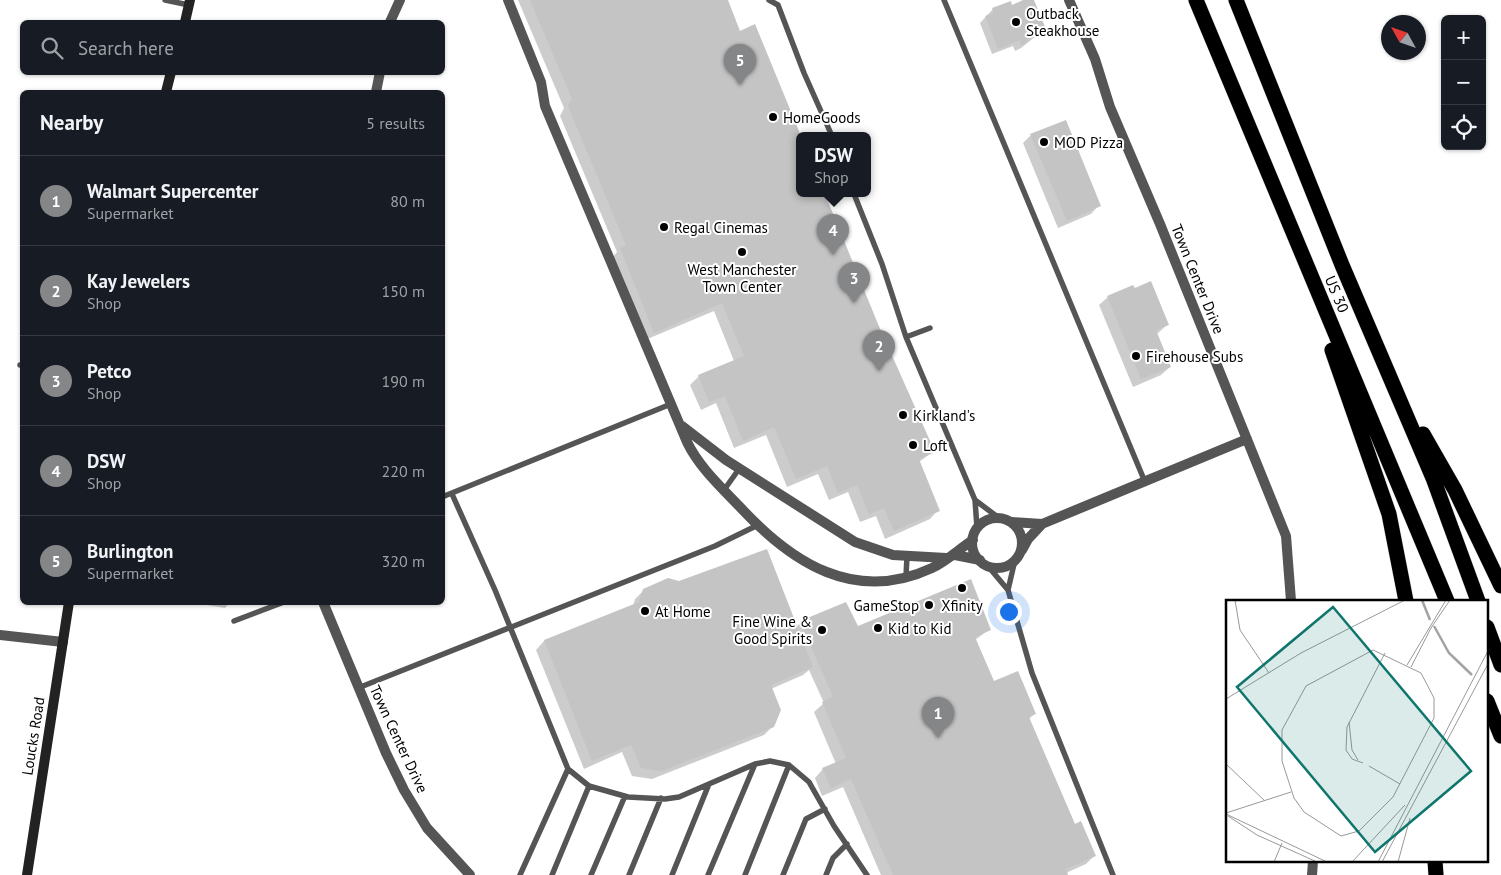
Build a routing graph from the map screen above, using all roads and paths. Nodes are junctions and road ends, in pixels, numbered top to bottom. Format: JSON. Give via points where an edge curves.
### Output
{"nodes":[{"id":1,"x":165,"y":0,"type":"edge"},
{"id":2,"x":400,"y":0,"type":"edge"},
{"id":3,"x":508,"y":0,"type":"edge"},
{"id":4,"x":769,"y":0,"type":"edge"},
{"id":5,"x":944,"y":0,"type":"edge"},
{"id":6,"x":1069,"y":0,"type":"edge"},
{"id":7,"x":1196,"y":0,"type":"edge"},
{"id":8,"x":1236,"y":0,"type":"edge"},
{"id":9,"x":190,"y":2,"type":"edge"},
{"id":10,"x":186,"y":20,"type":"edge"},
{"id":11,"x":391,"y":20,"type":"edge"},
{"id":12,"x":170,"y":75,"type":"edge"},
{"id":13,"x":379,"y":75,"type":"edge"},
{"id":14,"x":166,"y":90,"type":"edge"},
{"id":15,"x":376,"y":90,"type":"edge"},
{"id":16,"x":830,"y":132,"type":"edge"},
{"id":17,"x":855,"y":197,"type":"edge"},
{"id":18,"x":1281,"y":205,"type":"junction"},
{"id":19,"x":930,"y":328,"type":"dead end"},
{"id":20,"x":906,"y":337,"type":"junction"},
{"id":21,"x":1389,"y":376,"type":"junction"},
{"id":22,"x":671,"y":404,"type":"junction"},
{"id":23,"x":682,"y":426,"type":"junction"},
{"id":24,"x":1247,"y":439,"type":"junction"},
{"id":25,"x":739,"y":469,"type":"junction"},
{"id":26,"x":1145,"y":482,"type":"junction"},
{"id":27,"x":724,"y":490,"type":"junction"},
{"id":28,"x":452,"y":494,"type":"junction"},
{"id":29,"x":445,"y":497,"type":"edge"},
{"id":30,"x":975,"y":500,"type":"junction"},
{"id":31,"x":999,"y":518,"type":"junction"},
{"id":32,"x":1012,"y":522,"type":"junction"},
{"id":33,"x":1042,"y":524,"type":"junction"},
{"id":34,"x":758,"y":525,"type":"junction"},
{"id":35,"x":977,"y":528,"type":"junction"},
{"id":36,"x":973,"y":540,"type":"junction"},
{"id":37,"x":1018,"y":556,"type":"junction"},
{"id":38,"x":907,"y":557,"type":"junction"},
{"id":39,"x":950,"y":557,"type":"junction"},
{"id":40,"x":983,"y":563,"type":"junction"},
{"id":41,"x":906,"y":576,"type":"junction"},
{"id":42,"x":1501,"y":586,"type":"edge"},
{"id":43,"x":1008,"y":590,"type":"junction"},
{"id":44,"x":1291,"y":600,"type":"edge"},
{"id":45,"x":1406,"y":600,"type":"edge"},
{"id":46,"x":1447,"y":600,"type":"edge"},
{"id":47,"x":1478,"y":600,"type":"edge"},
{"id":48,"x":69,"y":605,"type":"edge"},
{"id":49,"x":276,"y":605,"type":"edge"},
{"id":50,"x":324,"y":605,"type":"edge"},
{"id":51,"x":234,"y":621,"type":"dead end"},
{"id":52,"x":510,"y":627,"type":"junction"},
{"id":53,"x":1488,"y":630,"type":"edge"},
{"id":54,"x":0,"y":634,"type":"edge"},
{"id":55,"x":63,"y":642,"type":"junction"},
{"id":56,"x":1501,"y":665,"type":"edge"},
{"id":57,"x":358,"y":688,"type":"junction"},
{"id":58,"x":1488,"y":704,"type":"edge"},
{"id":59,"x":1501,"y":736,"type":"edge"},
{"id":60,"x":756,"y":764,"type":"junction"},
{"id":61,"x":789,"y":765,"type":"junction"},
{"id":62,"x":568,"y":769,"type":"junction"},
{"id":63,"x":709,"y":784,"type":"junction"},
{"id":64,"x":589,"y":786,"type":"junction"},
{"id":65,"x":624,"y":796,"type":"junction"},
{"id":66,"x":661,"y":798,"type":"junction"},
{"id":67,"x":825,"y":809,"type":"junction"},
{"id":68,"x":847,"y":844,"type":"junction"},
{"id":69,"x":1313,"y":862,"type":"edge"},
{"id":70,"x":1435,"y":862,"type":"edge"},
{"id":71,"x":27,"y":875,"type":"edge"},
{"id":72,"x":470,"y":875,"type":"edge"},
{"id":73,"x":520,"y":875,"type":"edge"},
{"id":74,"x":552,"y":875,"type":"edge"},
{"id":75,"x":591,"y":875,"type":"edge"},
{"id":76,"x":629,"y":875,"type":"edge"},
{"id":77,"x":672,"y":875,"type":"edge"},
{"id":78,"x":708,"y":875,"type":"edge"},
{"id":79,"x":745,"y":875,"type":"edge"},
{"id":80,"x":783,"y":875,"type":"edge"},
{"id":81,"x":826,"y":875,"type":"edge"},
{"id":82,"x":867,"y":875,"type":"edge"},
{"id":83,"x":1113,"y":875,"type":"edge"},
{"id":84,"x":1312,"y":875,"type":"edge"},
{"id":85,"x":1436,"y":875,"type":"edge"}],
"edges":[{"from":1,"to":9,"type":"lane"},
{"from":2,"to":11,"type":"street"},
{"from":3,"to":22,"type":"street","via":[[541,82],[545,106]]},
{"from":4,"to":16,"type":"lane","via":[[778,5]]},
{"from":5,"to":26,"type":"lane"},
{"from":6,"to":24,"type":"street","name":"Town Center Drive"},
{"from":7,"to":18,"type":"highway","name":"US 30","number":"US 30"},
{"from":8,"to":21,"type":"highway","name":"US 30","number":"US 30"},
{"from":9,"to":10,"type":"street"},
{"from":12,"to":14,"type":"street"},
{"from":13,"to":15,"type":"street"},
{"from":17,"to":20,"type":"lane"},
{"from":18,"to":45,"type":"highway","via":[[1389,514]]},
{"from":18,"to":46,"type":"highway","name":"US 30","number":"US 30"},
{"from":19,"to":20,"type":"lane"},
{"from":20,"to":30,"type":"lane"},
{"from":21,"to":42,"type":"highway","via":[[1455,490]]},
{"from":21,"to":47,"type":"highway","name":"US 30","number":"US 30","via":[[1433,478]]},
{"from":22,"to":23,"type":"street"},
{"from":22,"to":28,"type":"lane"},
{"from":23,"to":25,"type":"street"},
{"from":23,"to":27,"type":"street","via":[[692,452]]},
{"from":24,"to":26,"type":"street"},
{"from":24,"to":44,"type":"street","name":"Town Center Drive","via":[[1286,536]]},
{"from":25,"to":27,"type":"lane"},
{"from":25,"to":38,"type":"street","via":[[855,542]]},
{"from":26,"to":33,"type":"street"},
{"from":27,"to":34,"type":"street"},
{"from":28,"to":29,"type":"lane"},
{"from":28,"to":52,"type":"lane"},
{"from":30,"to":31,"type":"lane"},
{"from":30,"to":35,"type":"lane"},
{"from":31,"to":32,"type":"street"},
{"from":31,"to":35,"type":"street","via":[[987,520]]},
{"from":32,"to":33,"type":"street"},
{"from":32,"to":37,"type":"street","via":[[1020,533]]},
{"from":33,"to":37,"type":"street"},
{"from":34,"to":41,"type":"street","via":[[802,561],[826,574],[869,582]]},
{"from":34,"to":52,"type":"lane","via":[[715,546]]},
{"from":35,"to":36,"type":"street"},
{"from":36,"to":39,"type":"street"},
{"from":36,"to":40,"type":"street","via":[[974,552]]},
{"from":37,"to":40,"type":"street","via":[[1000,567]]},
{"from":37,"to":43,"type":"lane"},
{"from":38,"to":39,"type":"street"},
{"from":38,"to":41,"type":"lane"},
{"from":39,"to":40,"type":"street"},
{"from":39,"to":41,"type":"street"},
{"from":40,"to":43,"type":"lane"},
{"from":43,"to":83,"type":"lane","via":[[1032,674]]},
{"from":48,"to":55,"type":"street","name":"Loucks Road"},
{"from":49,"to":51,"type":"lane"},
{"from":50,"to":57,"type":"street","name":"Town Center Drive"},
{"from":52,"to":57,"type":"lane"},
{"from":52,"to":62,"type":"lane"},
{"from":53,"to":56,"type":"highway"},
{"from":54,"to":55,"type":"street"},
{"from":55,"to":71,"type":"street","name":"Loucks Road"},
{"from":57,"to":72,"type":"street","name":"Town Center Drive","via":[[386,753],[426,828]]},
{"from":58,"to":59,"type":"highway"},
{"from":60,"to":61,"type":"lane","via":[[770,760]]},
{"from":60,"to":63,"type":"lane"},
{"from":60,"to":78,"type":"lane"},
{"from":61,"to":67,"type":"lane","via":[[809,782]]},
{"from":61,"to":79,"type":"lane"},
{"from":62,"to":64,"type":"lane"},
{"from":62,"to":73,"type":"lane"},
{"from":63,"to":66,"type":"lane","via":[[679,796]]},
{"from":63,"to":77,"type":"lane"},
{"from":64,"to":65,"type":"lane"},
{"from":64,"to":74,"type":"lane"},
{"from":65,"to":66,"type":"lane"},
{"from":65,"to":75,"type":"lane"},
{"from":66,"to":76,"type":"lane"},
{"from":67,"to":68,"type":"lane"},
{"from":67,"to":80,"type":"lane","via":[[806,819]]},
{"from":68,"to":81,"type":"lane","via":[[833,858]]},
{"from":68,"to":82,"type":"lane"},
{"from":69,"to":84,"type":"street"},
{"from":70,"to":85,"type":"highway"}]}
